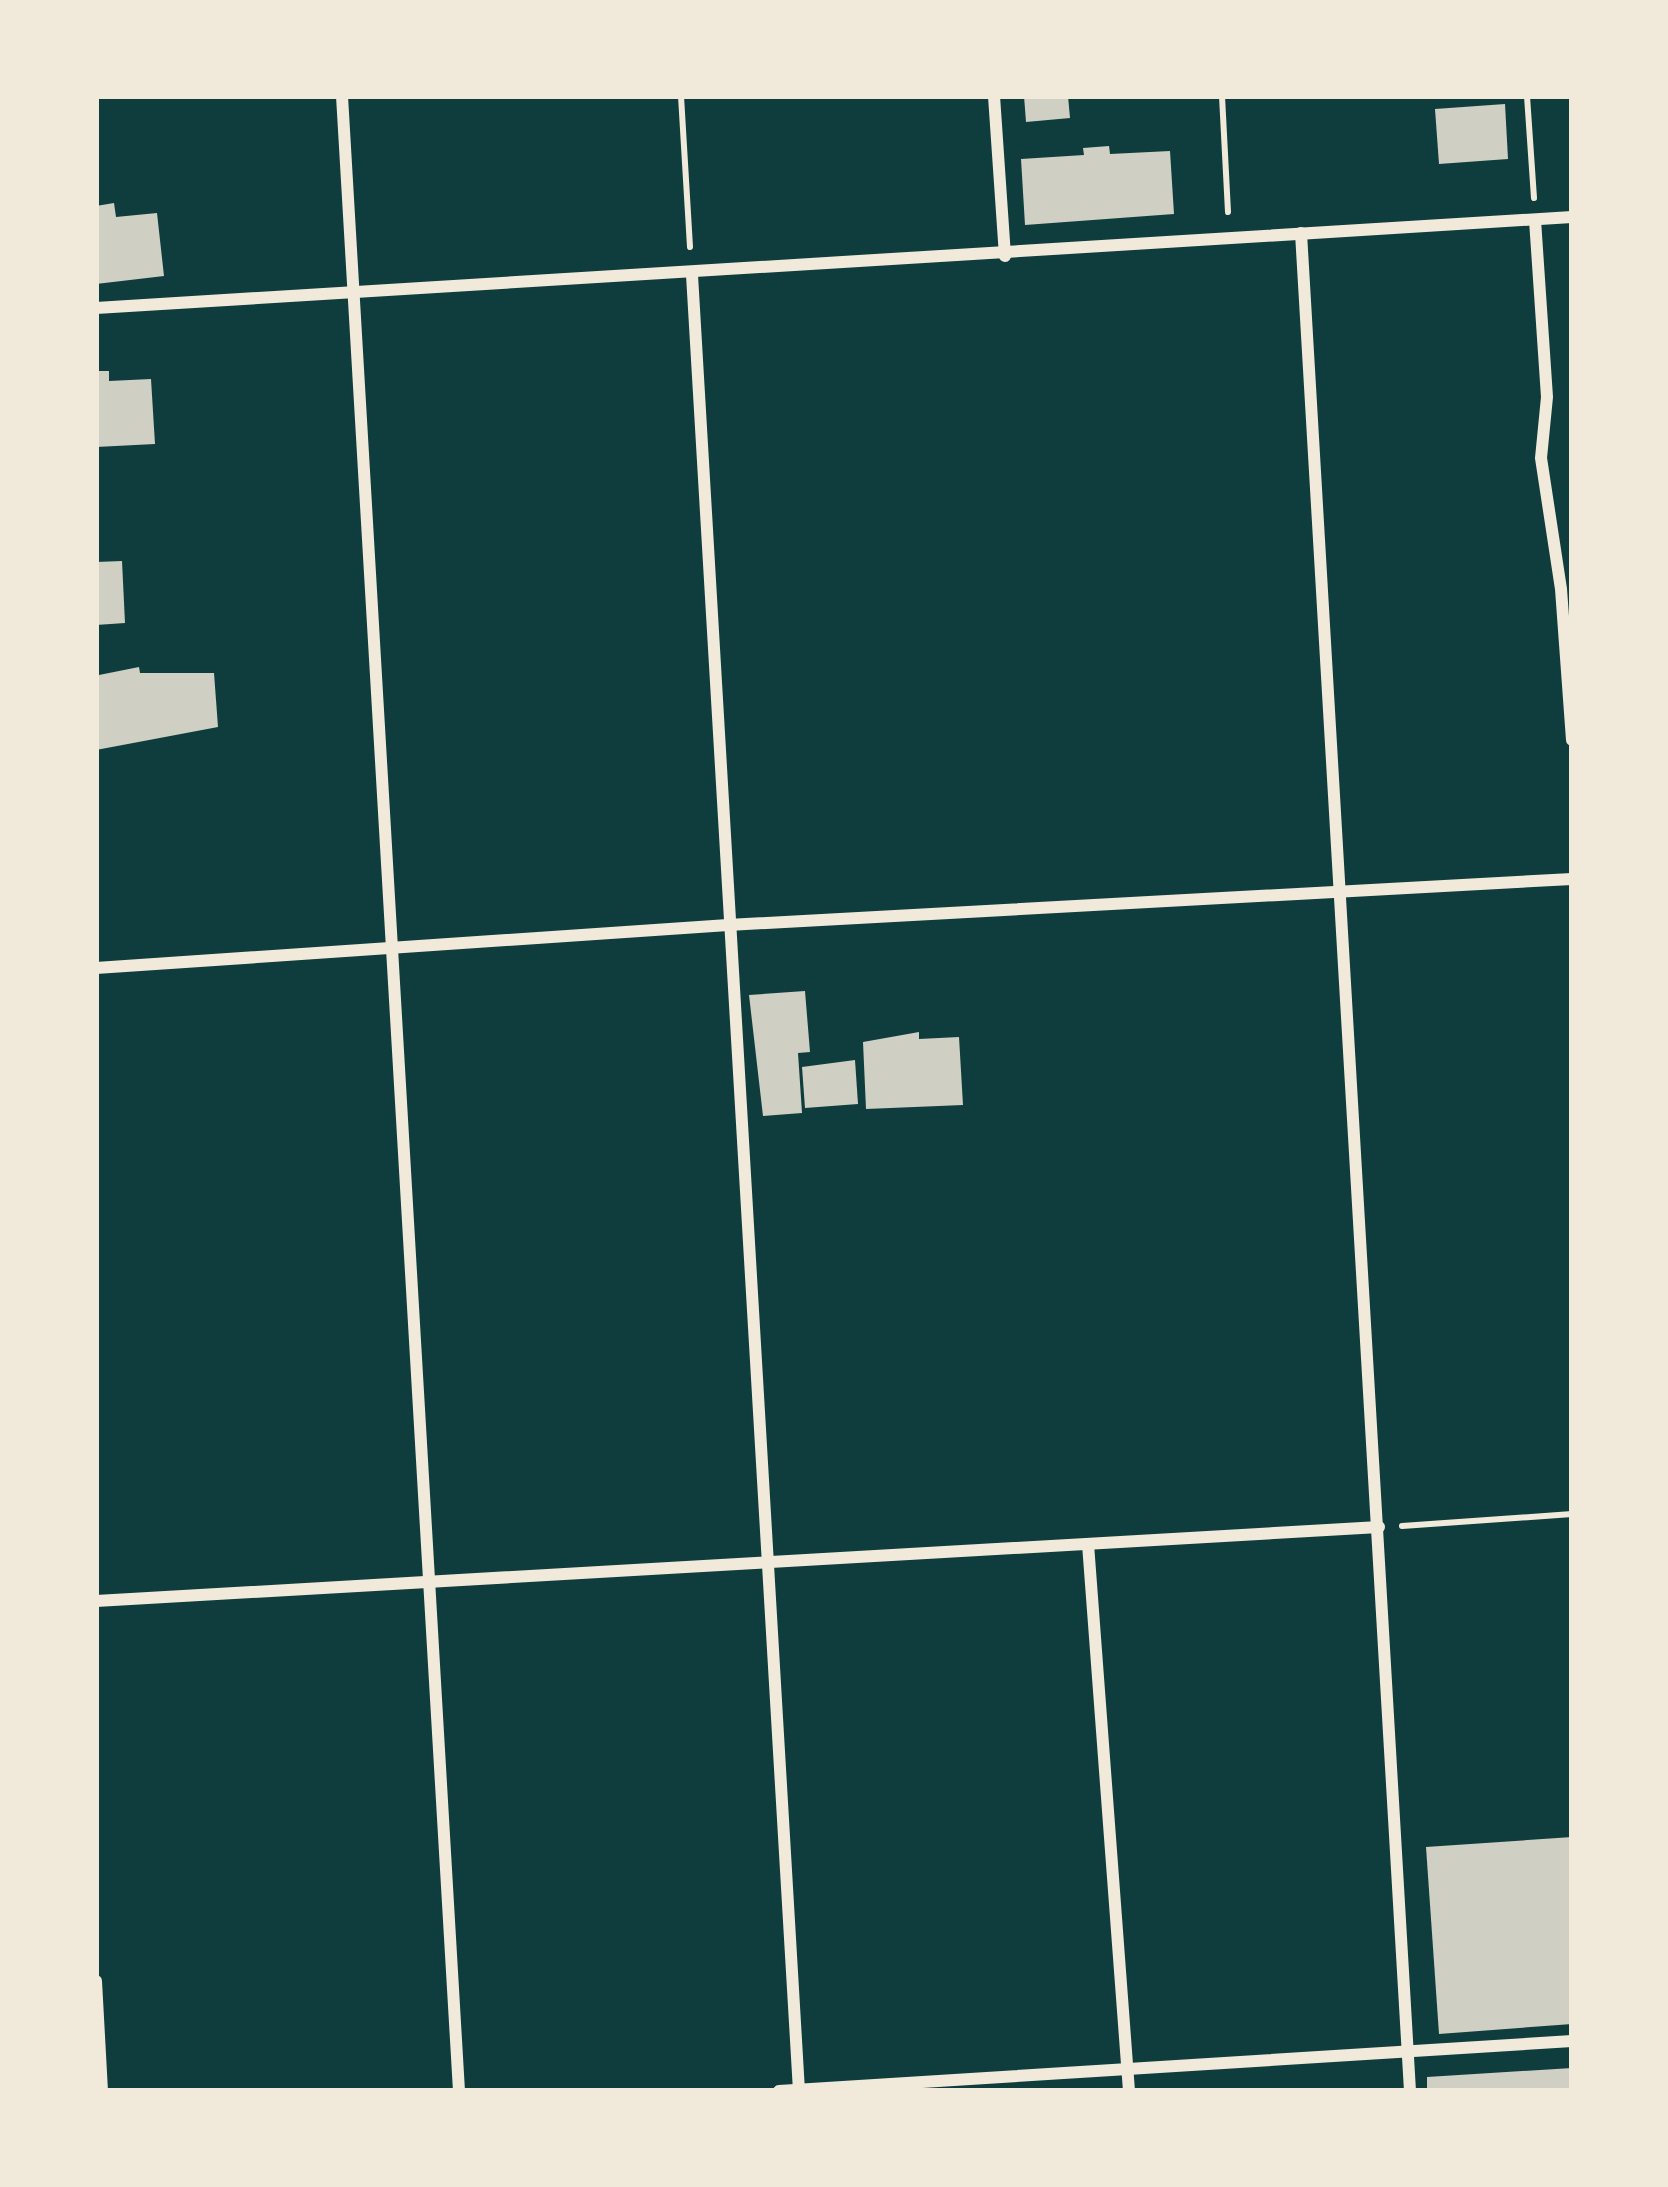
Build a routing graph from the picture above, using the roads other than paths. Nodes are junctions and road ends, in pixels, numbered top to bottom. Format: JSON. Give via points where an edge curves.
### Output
{"nodes":[{"id":1,"x":342,"y":96,"type":"edge"},
{"id":2,"x":994,"y":96,"type":"edge"},
{"id":3,"x":1572,"y":217,"type":"edge"},
{"id":4,"x":1535,"y":220,"type":"junction"},
{"id":5,"x":1301,"y":233,"type":"junction"},
{"id":6,"x":1006,"y":256,"type":"junction"},
{"id":7,"x":692,"y":275,"type":"junction"},
{"id":8,"x":355,"y":296,"type":"junction"},
{"id":9,"x":96,"y":308,"type":"edge"},
{"id":10,"x":1567,"y":589,"type":"edge"},
{"id":11,"x":1572,"y":740,"type":"edge"},
{"id":12,"x":1572,"y":879,"type":"edge"},
{"id":13,"x":1340,"y":890,"type":"junction"},
{"id":14,"x":728,"y":926,"type":"junction"},
{"id":15,"x":393,"y":948,"type":"junction"},
{"id":16,"x":96,"y":968,"type":"edge"},
{"id":17,"x":1379,"y":1527,"type":"junction"},
{"id":18,"x":1088,"y":1544,"type":"junction"},
{"id":19,"x":765,"y":1561,"type":"junction"},
{"id":20,"x":426,"y":1581,"type":"junction"},
{"id":21,"x":96,"y":1601,"type":"edge"},
{"id":22,"x":96,"y":1981,"type":"edge"},
{"id":23,"x":1572,"y":2041,"type":"edge"},
{"id":24,"x":1408,"y":2050,"type":"junction"},
{"id":25,"x":1128,"y":2066,"type":"junction"},
{"id":26,"x":799,"y":2090,"type":"edge"},
{"id":27,"x":102,"y":2091,"type":"edge"},
{"id":28,"x":459,"y":2091,"type":"edge"},
{"id":29,"x":779,"y":2091,"type":"edge"},
{"id":30,"x":1129,"y":2091,"type":"edge"},
{"id":31,"x":1410,"y":2091,"type":"edge"}],
"edges":[{"from":1,"to":8,"type":"street"},
{"from":2,"to":6,"type":"street"},
{"from":3,"to":4,"type":"street"},
{"from":4,"to":5,"type":"street"},
{"from":4,"to":10,"type":"street","via":[[1547,397],[1541,458]]},
{"from":5,"to":6,"type":"street"},
{"from":5,"to":13,"type":"street"},
{"from":6,"to":7,"type":"street"},
{"from":7,"to":8,"type":"street"},
{"from":7,"to":14,"type":"street"},
{"from":8,"to":9,"type":"street"},
{"from":8,"to":15,"type":"street"},
{"from":10,"to":11,"type":"street"},
{"from":12,"to":13,"type":"street"},
{"from":13,"to":14,"type":"street"},
{"from":13,"to":17,"type":"street"},
{"from":14,"to":15,"type":"street"},
{"from":14,"to":19,"type":"street"},
{"from":15,"to":16,"type":"street"},
{"from":15,"to":20,"type":"street"},
{"from":17,"to":18,"type":"street"},
{"from":17,"to":24,"type":"street"},
{"from":18,"to":19,"type":"street"},
{"from":18,"to":25,"type":"street"},
{"from":19,"to":20,"type":"street"},
{"from":19,"to":26,"type":"street"},
{"from":20,"to":21,"type":"street"},
{"from":20,"to":28,"type":"street"},
{"from":22,"to":27,"type":"street"},
{"from":23,"to":24,"type":"street"},
{"from":24,"to":25,"type":"street"},
{"from":24,"to":31,"type":"street"},
{"from":25,"to":26,"type":"street"},
{"from":25,"to":30,"type":"street"},
{"from":26,"to":29,"type":"street"}]}
